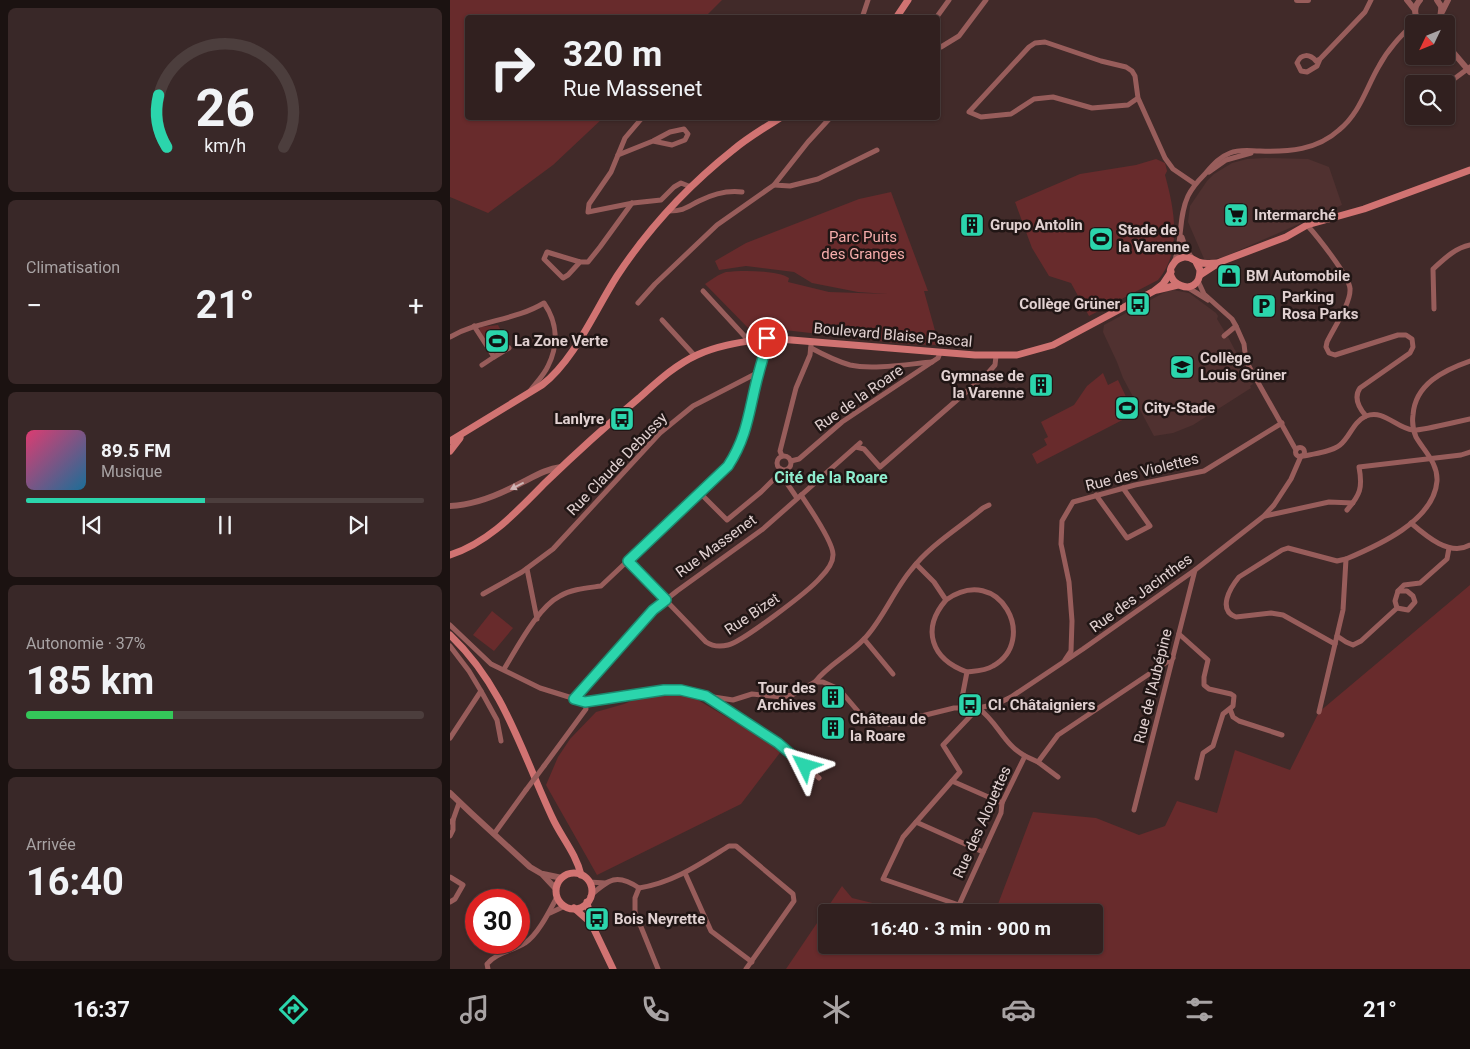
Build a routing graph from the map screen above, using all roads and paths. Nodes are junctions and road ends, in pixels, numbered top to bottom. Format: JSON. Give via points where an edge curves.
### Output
{"nodes":[{"id":1,"x":868,"y":0,"type":"edge"},
{"id":2,"x":908,"y":0,"type":"edge"},
{"id":3,"x":949,"y":0,"type":"edge"},
{"id":4,"x":986,"y":0,"type":"edge"},
{"id":5,"x":1297,"y":0,"type":"edge"},
{"id":6,"x":1308,"y":0,"type":"edge"},
{"id":7,"x":1372,"y":0,"type":"edge"},
{"id":8,"x":1407,"y":0,"type":"edge"},
{"id":9,"x":1420,"y":0,"type":"edge"},
{"id":10,"x":1437,"y":0,"type":"edge"},
{"id":11,"x":1448,"y":0,"type":"edge"},
{"id":12,"x":1415,"y":10,"type":"junction"},
{"id":13,"x":1442,"y":13,"type":"joint"},
{"id":14,"x":863,"y":15,"type":"edge"},
{"id":15,"x":897,"y":15,"type":"edge"},
{"id":16,"x":938,"y":15,"type":"edge"},
{"id":17,"x":1416,"y":15,"type":"edge"},
{"id":18,"x":1405,"y":32,"type":"edge"},
{"id":19,"x":940,"y":47,"type":"edge"},
{"id":20,"x":1455,"y":54,"type":"edge"},
{"id":21,"x":1320,"y":59,"type":"junction"},
{"id":22,"x":1469,"y":69,"type":"edge"},
{"id":23,"x":1455,"y":79,"type":"edge"},
{"id":24,"x":1138,"y":98,"type":"junction"},
{"id":25,"x":640,"y":120,"type":"edge"},
{"id":26,"x":777,"y":120,"type":"edge"},
{"id":27,"x":828,"y":120,"type":"edge"},
{"id":28,"x":653,"y":141,"type":"junction"},
{"id":29,"x":877,"y":150,"type":"dead end"},
{"id":30,"x":618,"y":155,"type":"junction"},
{"id":31,"x":1470,"y":170,"type":"edge"},
{"id":32,"x":775,"y":184,"type":"junction"},
{"id":33,"x":1195,"y":184,"type":"junction"},
{"id":34,"x":691,"y":187,"type":"junction"},
{"id":35,"x":742,"y":192,"type":"dead end"},
{"id":36,"x":633,"y":203,"type":"junction"},
{"id":37,"x":670,"y":211,"type":"junction"},
{"id":38,"x":1307,"y":225,"type":"junction"},
{"id":39,"x":1181,"y":235,"type":"junction"},
{"id":40,"x":1470,"y":246,"type":"edge"},
{"id":41,"x":1194,"y":260,"type":"junction"},
{"id":42,"x":580,"y":262,"type":"junction"},
{"id":43,"x":1220,"y":262,"type":"junction"},
{"id":44,"x":1174,"y":263,"type":"junction"},
{"id":45,"x":1171,"y":272,"type":"junction"},
{"id":46,"x":1199,"y":278,"type":"junction"},
{"id":47,"x":1178,"y":285,"type":"junction"},
{"id":48,"x":1187,"y":287,"type":"junction"},
{"id":49,"x":703,"y":291,"type":"dead end"},
{"id":50,"x":1154,"y":291,"type":"junction"},
{"id":51,"x":1210,"y":300,"type":"junction"},
{"id":52,"x":638,"y":303,"type":"dead end"},
{"id":53,"x":1434,"y":309,"type":"dead end"},
{"id":54,"x":662,"y":320,"type":"dead end"},
{"id":55,"x":474,"y":326,"type":"junction"},
{"id":56,"x":1236,"y":326,"type":"junction"},
{"id":57,"x":1224,"y":336,"type":"dead end"},
{"id":58,"x":450,"y":337,"type":"edge"},
{"id":59,"x":767,"y":338,"type":"junction"},
{"id":60,"x":749,"y":341,"type":"junction"},
{"id":61,"x":811,"y":345,"type":"junction"},
{"id":62,"x":509,"y":348,"type":"dead end"},
{"id":63,"x":940,"y":352,"type":"junction"},
{"id":64,"x":695,"y":356,"type":"junction"},
{"id":65,"x":996,"y":356,"type":"junction"},
{"id":66,"x":494,"y":358,"type":"junction"},
{"id":67,"x":932,"y":362,"type":"junction"},
{"id":68,"x":1470,"y":362,"type":"edge"},
{"id":69,"x":482,"y":364,"type":"dead end"},
{"id":70,"x":759,"y":372,"type":"junction"},
{"id":71,"x":529,"y":392,"type":"junction"},
{"id":72,"x":1366,"y":416,"type":"junction"},
{"id":73,"x":1470,"y":419,"type":"edge"},
{"id":74,"x":1282,"y":423,"type":"junction"},
{"id":75,"x":1414,"y":430,"type":"junction"},
{"id":76,"x":463,"y":433,"type":"junction"},
{"id":77,"x":450,"y":442,"type":"edge"},
{"id":78,"x":450,"y":451,"type":"edge"},
{"id":79,"x":1300,"y":452,"type":"junction"},
{"id":80,"x":1470,"y":452,"type":"edge"},
{"id":81,"x":782,"y":456,"type":"junction"},
{"id":82,"x":1431,"y":459,"type":"junction"},
{"id":83,"x":791,"y":461,"type":"junction"},
{"id":84,"x":561,"y":467,"type":"junction"},
{"id":85,"x":780,"y":471,"type":"junction"},
{"id":86,"x":1123,"y":488,"type":"junction"},
{"id":87,"x":700,"y":493,"type":"junction"},
{"id":88,"x":1096,"y":495,"type":"junction"},
{"id":89,"x":799,"y":497,"type":"junction"},
{"id":90,"x":1353,"y":503,"type":"junction"},
{"id":91,"x":450,"y":506,"type":"edge"},
{"id":92,"x":989,"y":506,"type":"dead end"},
{"id":93,"x":1346,"y":510,"type":"dead end"},
{"id":94,"x":1264,"y":516,"type":"junction"},
{"id":95,"x":1411,"y":523,"type":"junction"},
{"id":96,"x":1470,"y":545,"type":"edge"},
{"id":97,"x":1449,"y":548,"type":"junction"},
{"id":98,"x":450,"y":555,"type":"edge"},
{"id":99,"x":1346,"y":560,"type":"junction"},
{"id":100,"x":628,"y":561,"type":"junction"},
{"id":101,"x":916,"y":564,"type":"junction"},
{"id":102,"x":527,"y":569,"type":"junction"},
{"id":103,"x":1196,"y":570,"type":"junction"},
{"id":104,"x":1398,"y":591,"type":"junction"},
{"id":105,"x":483,"y":594,"type":"dead end"},
{"id":106,"x":666,"y":600,"type":"junction"},
{"id":107,"x":946,"y":600,"type":"junction"},
{"id":108,"x":1397,"y":608,"type":"junction"},
{"id":109,"x":537,"y":618,"type":"junction"},
{"id":110,"x":450,"y":625,"type":"edge"},
{"id":111,"x":450,"y":631,"type":"edge"},
{"id":112,"x":1179,"y":634,"type":"junction"},
{"id":113,"x":450,"y":635,"type":"edge"},
{"id":114,"x":1337,"y":636,"type":"junction"},
{"id":115,"x":864,"y":639,"type":"junction"},
{"id":116,"x":457,"y":642,"type":"junction"},
{"id":117,"x":1335,"y":644,"type":"junction"},
{"id":118,"x":450,"y":646,"type":"edge"},
{"id":119,"x":1173,"y":658,"type":"junction"},
{"id":120,"x":1063,"y":663,"type":"junction"},
{"id":121,"x":504,"y":670,"type":"junction"},
{"id":122,"x":967,"y":672,"type":"junction"},
{"id":123,"x":893,"y":674,"type":"dead end"},
{"id":124,"x":815,"y":682,"type":"junction"},
{"id":125,"x":481,"y":691,"type":"junction"},
{"id":126,"x":706,"y":696,"type":"junction"},
{"id":127,"x":574,"y":699,"type":"junction"},
{"id":128,"x":585,"y":702,"type":"junction"},
{"id":129,"x":960,"y":708,"type":"junction"},
{"id":130,"x":978,"y":708,"type":"junction"},
{"id":131,"x":1230,"y":710,"type":"junction"},
{"id":132,"x":1319,"y":712,"type":"dead end"},
{"id":133,"x":1282,"y":735,"type":"dead end"},
{"id":134,"x":450,"y":738,"type":"edge"},
{"id":135,"x":501,"y":740,"type":"dead end"},
{"id":136,"x":1025,"y":756,"type":"junction"},
{"id":137,"x":1038,"y":762,"type":"junction"},
{"id":138,"x":1058,"y":777,"type":"dead end"},
{"id":139,"x":819,"y":778,"type":"dead end"},
{"id":140,"x":1197,"y":778,"type":"dead end"},
{"id":141,"x":952,"y":781,"type":"junction"},
{"id":142,"x":450,"y":793,"type":"edge"},
{"id":143,"x":459,"y":803,"type":"junction"},
{"id":144,"x":1002,"y":803,"type":"junction"},
{"id":145,"x":1134,"y":810,"type":"dead end"},
{"id":146,"x":452,"y":821,"type":"edge"},
{"id":147,"x":916,"y":822,"type":"junction"},
{"id":148,"x":494,"y":834,"type":"junction"},
{"id":149,"x":450,"y":836,"type":"edge"},
{"id":150,"x":983,"y":852,"type":"junction"},
{"id":151,"x":574,"y":856,"type":"junction"},
{"id":152,"x":685,"y":873,"type":"junction"},
{"id":153,"x":542,"y":874,"type":"junction"},
{"id":154,"x":581,"y":875,"type":"junction"},
{"id":155,"x":565,"y":876,"type":"junction"},
{"id":156,"x":450,"y":877,"type":"edge"},
{"id":157,"x":589,"y":882,"type":"junction"},
{"id":158,"x":605,"y":883,"type":"junction"},
{"id":159,"x":639,"y":888,"type":"junction"},
{"id":160,"x":556,"y":889,"type":"junction"},
{"id":161,"x":557,"y":897,"type":"junction"},
{"id":162,"x":589,"y":899,"type":"junction"},
{"id":163,"x":450,"y":902,"type":"edge"},
{"id":164,"x":565,"y":906,"type":"junction"},
{"id":165,"x":574,"y":908,"type":"junction"},
{"id":166,"x":550,"y":913,"type":"junction"},
{"id":167,"x":591,"y":923,"type":"junction"},
{"id":168,"x":752,"y":962,"type":"junction"},
{"id":169,"x":488,"y":969,"type":"edge"},
{"id":170,"x":613,"y":969,"type":"edge"},
{"id":171,"x":658,"y":969,"type":"edge"},
{"id":172,"x":746,"y":969,"type":"edge"}],
"edges":[{"from":1,"to":14,"type":"street"},
{"from":2,"to":15,"type":"main road"},
{"from":3,"to":16,"type":"street"},
{"from":4,"to":19,"type":"street","via":[[959,36]]},
{"from":5,"to":6,"type":"street"},
{"from":7,"to":21,"type":"street","via":[[1365,12]]},
{"from":8,"to":12,"type":"street"},
{"from":9,"to":12,"type":"street"},
{"from":10,"to":13,"type":"street"},
{"from":11,"to":13,"type":"street"},
{"from":12,"to":17,"type":"street"},
{"from":18,"to":33,"type":"street","via":[[1393,44],[1356,112],[1339,131],[1309,147],[1261,151],[1226,160]]},
{"from":20,"to":22,"type":"street"},
{"from":21,"to":21,"type":"street","via":[[1316,61],[1306,55],[1296,63],[1301,71],[1307,72],[1317,66]]},
{"from":22,"to":23,"type":"street"},
{"from":24,"to":24,"type":"street","via":[[1135,76],[1126,67],[1045,42],[1029,47],[969,112],[981,116],[1011,114],[1034,99],[1053,97],[1092,108],[1128,105]]},
{"from":24,"to":33,"type":"street","via":[[1165,158],[1173,169]]},
{"from":25,"to":30,"type":"street","via":[[625,138]]},
{"from":26,"to":34,"type":"main road","via":[[733,150]]},
{"from":27,"to":32,"type":"street"},
{"from":28,"to":28,"type":"street","via":[[684,129],[688,134],[685,140],[672,145]]},
{"from":28,"to":30,"type":"street"},
{"from":29,"to":32,"type":"street","via":[[818,179],[790,186]]},
{"from":30,"to":36,"type":"street","via":[[611,172],[589,204],[588,212]]},
{"from":31,"to":38,"type":"main road","via":[[1364,209]]},
{"from":32,"to":52,"type":"street","via":[[717,225]]},
{"from":33,"to":39,"type":"street","via":[[1184,206]]},
{"from":34,"to":36,"type":"street","via":[[681,184],[661,200]]},
{"from":34,"to":37,"type":"main road"},
{"from":35,"to":37,"type":"street","via":[[723,193],[680,211]]},
{"from":36,"to":42,"type":"street","via":[[588,262]]},
{"from":37,"to":71,"type":"main road","via":[[618,275],[568,359],[555,375]]},
{"from":38,"to":43,"type":"main road","via":[[1286,237]]},
{"from":38,"to":72,"type":"street","via":[[1350,288],[1327,342],[1329,353],[1335,355],[1398,335],[1412,339],[1410,353],[1357,392],[1356,398]]},
{"from":39,"to":41,"type":"street"},
{"from":39,"to":44,"type":"street"},
{"from":40,"to":53,"type":"street","via":[[1450,254],[1433,269]]},
{"from":41,"to":43,"type":"main road","via":[[1204,264]]},
{"from":41,"to":44,"type":"main road","via":[[1184,257]]},
{"from":41,"to":46,"type":"main road","via":[[1200,270]]},
{"from":42,"to":42,"type":"street","via":[[547,252],[544,259],[563,278]]},
{"from":43,"to":46,"type":"main road"},
{"from":44,"to":45,"type":"main road"},
{"from":45,"to":47,"type":"main road"},
{"from":45,"to":50,"type":"main road","name":"Boulevard Blaise Pascal"},
{"from":46,"to":48,"type":"main road"},
{"from":46,"to":51,"type":"street","via":[[1204,294]]},
{"from":47,"to":48,"type":"main road"},
{"from":47,"to":50,"type":"main road","name":"Boulevard Blaise Pascal"},
{"from":48,"to":51,"type":"street"},
{"from":49,"to":60,"type":"street"},
{"from":50,"to":65,"type":"main road","name":"Boulevard Blaise Pascal","via":[[1053,345],[1017,356]]},
{"from":51,"to":56,"type":"street"},
{"from":54,"to":64,"type":"street"},
{"from":55,"to":58,"type":"street"},
{"from":55,"to":66,"type":"street"},
{"from":55,"to":71,"type":"street","via":[[522,314],[544,303],[552,314],[556,329],[554,351],[548,367]]},
{"from":56,"to":57,"type":"street"},
{"from":56,"to":74,"type":"street","via":[[1244,344],[1246,361]]},
{"from":59,"to":60,"type":"main road","name":"Boulevard Blaise Pascal"},
{"from":59,"to":61,"type":"main road","name":"Boulevard Blaise Pascal"},
{"from":59,"to":70,"type":"street"},
{"from":60,"to":64,"type":"main road","name":"Boulevard Blaise Pascal","via":[[713,348]]},
{"from":61,"to":63,"type":"main road","name":"Boulevard Blaise Pascal"},
{"from":61,"to":67,"type":"street","name":"Boulevard Blaise Pascal","via":[[832,359],[852,365]]},
{"from":61,"to":81,"type":"street","via":[[796,388],[780,451]]},
{"from":62,"to":66,"type":"street"},
{"from":63,"to":65,"type":"main road","name":"Boulevard Blaise Pascal"},
{"from":63,"to":67,"type":"street","name":"Rue de la Roare"},
{"from":64,"to":84,"type":"main road","name":"Boulevard Blaise Pascal","via":[[654,384]]},
{"from":65,"to":89,"type":"street","name":"Rue Massenet","via":[[995,365],[988,372],[880,467],[858,445]]},
{"from":66,"to":69,"type":"street"},
{"from":67,"to":83,"type":"street","name":"Rue de la Roare","via":[[842,422],[799,459]]},
{"from":68,"to":75,"type":"street","via":[[1444,372],[1420,393],[1413,406]]},
{"from":70,"to":87,"type":"street","via":[[745,433],[737,452],[728,466]]},
{"from":70,"to":102,"type":"street","name":"Rue Claude Debussy","via":[[693,406],[660,433],[553,549]]},
{"from":71,"to":76,"type":"main road"},
{"from":72,"to":75,"type":"street","via":[[1376,414]]},
{"from":72,"to":79,"type":"street","via":[[1340,446],[1319,452]]},
{"from":73,"to":75,"type":"street"},
{"from":74,"to":79,"type":"street"},
{"from":74,"to":86,"type":"street","name":"Rue des Violettes","via":[[1204,471]]},
{"from":75,"to":82,"type":"street"},
{"from":76,"to":77,"type":"main road"},
{"from":76,"to":78,"type":"main road"},
{"from":79,"to":94,"type":"street","name":"Rue des Jacinthes","via":[[1292,480]]},
{"from":80,"to":82,"type":"street"},
{"from":81,"to":83,"type":"street"},
{"from":81,"to":85,"type":"street","via":[[777,465]]},
{"from":82,"to":90,"type":"street","via":[[1358,468],[1361,488]]},
{"from":82,"to":95,"type":"street","via":[[1437,480],[1433,496]]},
{"from":83,"to":85,"type":"street","name":"Rue de la Roare","via":[[787,470]]},
{"from":84,"to":91,"type":"street","one_way":true,"via":[[544,471],[481,501]]},
{"from":84,"to":98,"type":"main road","name":"Boulevard Blaise Pascal","via":[[510,519],[488,536]]},
{"from":85,"to":87,"type":"street","name":"Rue de la Roare","via":[[761,492],[727,520]]},
{"from":85,"to":89,"type":"street","name":"Rue Bizet"},
{"from":86,"to":88,"type":"street","name":"Rue des Violettes"},
{"from":86,"to":88,"type":"street","via":[[1150,526],[1126,538]]},
{"from":87,"to":100,"type":"street"},
{"from":88,"to":120,"type":"street","name":"Rue des Violettes","via":[[1073,502],[1062,521],[1061,544],[1072,621],[1071,651]]},
{"from":89,"to":106,"type":"street","name":"Rue Massenet","via":[[763,529]]},
{"from":89,"to":106,"type":"street","name":"Rue Bizet","via":[[832,546],[833,556],[820,579],[804,593],[741,639],[720,646],[706,642]]},
{"from":90,"to":93,"type":"street"},
{"from":90,"to":94,"type":"street","via":[[1330,502]]},
{"from":92,"to":101,"type":"street","via":[[932,548]]},
{"from":94,"to":103,"type":"street","name":"Rue des Jacinthes"},
{"from":95,"to":97,"type":"street"},
{"from":95,"to":99,"type":"street"},
{"from":96,"to":97,"type":"street"},
{"from":97,"to":104,"type":"street","via":[[1447,558],[1420,583],[1404,585]]},
{"from":99,"to":114,"type":"street","via":[[1343,610]]},
{"from":99,"to":117,"type":"street","via":[[1337,561],[1288,548],[1282,550],[1239,577],[1225,603],[1226,610],[1236,616],[1283,615]]},
{"from":100,"to":106,"type":"street","name":"Rue Bizet"},
{"from":100,"to":109,"type":"street","via":[[601,586],[576,590],[549,602]]},
{"from":101,"to":107,"type":"street"},
{"from":101,"to":115,"type":"street"},
{"from":102,"to":105,"type":"street","name":"Rue Claude Debussy"},
{"from":102,"to":109,"type":"street"},
{"from":103,"to":112,"type":"street","name":"Rue de l'Aubépine"},
{"from":103,"to":120,"type":"street","name":"Rue des Jacinthes"},
{"from":104,"to":108,"type":"street"},
{"from":104,"to":108,"type":"street","via":[[1407,591],[1414,602],[1408,610]]},
{"from":106,"to":127,"type":"street","name":"Rue Massenet","via":[[653,610]]},
{"from":107,"to":122,"type":"street","via":[[932,622],[936,649],[953,667]]},
{"from":107,"to":122,"type":"street","via":[[962,590],[974,588],[988,592],[998,597],[1007,608],[1014,625],[1013,641],[1006,655],[994,666]]},
{"from":108,"to":114,"type":"street","via":[[1353,645]]},
{"from":109,"to":121,"type":"street"},
{"from":110,"to":121,"type":"street","via":[[491,664]]},
{"from":111,"to":116,"type":"main road"},
{"from":112,"to":119,"type":"street","name":"Rue de l'Aubépine"},
{"from":112,"to":131,"type":"street","via":[[1208,660],[1204,685],[1234,696]]},
{"from":113,"to":116,"type":"main road"},
{"from":114,"to":117,"type":"street"},
{"from":115,"to":123,"type":"street"},
{"from":115,"to":124,"type":"street"},
{"from":116,"to":151,"type":"main road","via":[[472,658],[505,710],[552,819]]},
{"from":117,"to":132,"type":"street"},
{"from":118,"to":125,"type":"street"},
{"from":119,"to":137,"type":"street","via":[[1058,735]]},
{"from":119,"to":145,"type":"street","name":"Rue de l'Aubépine"},
{"from":120,"to":130,"type":"street","name":"Rue des Jacinthes","via":[[1011,697]]},
{"from":121,"to":127,"type":"street","via":[[540,688]]},
{"from":122,"to":129,"type":"street"},
{"from":124,"to":126,"type":"street","via":[[782,697],[752,694],[733,700]]},
{"from":124,"to":129,"type":"street","name":"Rue des Jacinthes","via":[[823,682],[839,690],[862,716],[873,722],[889,724]]},
{"from":125,"to":134,"type":"street"},
{"from":125,"to":135,"type":"street","via":[[497,720]]},
{"from":126,"to":128,"type":"street","via":[[664,690]]},
{"from":126,"to":139,"type":"street","via":[[778,743]]},
{"from":127,"to":128,"type":"street"},
{"from":128,"to":148,"type":"street","bridge":true,"via":[[586,709]]},
{"from":129,"to":130,"type":"street","name":"Rue des Jacinthes"},
{"from":130,"to":136,"type":"street","name":"Rue des Alouettes","via":[[988,715],[1015,750]]},
{"from":130,"to":141,"type":"street","via":[[943,745],[960,772]]},
{"from":131,"to":133,"type":"street","via":[[1239,721]]},
{"from":131,"to":140,"type":"street","via":[[1223,714],[1213,746],[1203,753]]},
{"from":136,"to":137,"type":"street"},
{"from":136,"to":144,"type":"street","name":"Rue des Alouettes"},
{"from":137,"to":138,"type":"street"},
{"from":141,"to":144,"type":"street"},
{"from":141,"to":147,"type":"street"},
{"from":142,"to":143,"type":"street"},
{"from":143,"to":146,"type":"street"},
{"from":143,"to":148,"type":"street"},
{"from":144,"to":150,"type":"street","name":"Rue des Alouettes"},
{"from":146,"to":149,"type":"street","via":[[454,830]]},
{"from":147,"to":150,"type":"street"},
{"from":147,"to":150,"type":"street","name":"Rue des Alouettes","via":[[903,836],[883,879],[959,905]]},
{"from":148,"to":153,"type":"street"},
{"from":151,"to":154,"type":"main road"},
{"from":151,"to":155,"type":"main road","via":[[573,865]]},
{"from":152,"to":159,"type":"street"},
{"from":152,"to":168,"type":"street","via":[[711,931]]},
{"from":152,"to":168,"type":"street","via":[[729,846],[736,846],[793,894],[794,901]]},
{"from":153,"to":155,"type":"street"},
{"from":153,"to":160,"type":"street"},
{"from":154,"to":155,"type":"main road"},
{"from":154,"to":157,"type":"main road"},
{"from":155,"to":160,"type":"main road"},
{"from":156,"to":163,"type":"street","via":[[463,885]]},
{"from":157,"to":158,"type":"street"},
{"from":157,"to":162,"type":"main road"},
{"from":158,"to":159,"type":"street","via":[[614,878]]},
{"from":158,"to":162,"type":"street"},
{"from":159,"to":171,"type":"street","via":[[635,912]]},
{"from":160,"to":161,"type":"main road"},
{"from":161,"to":164,"type":"main road"},
{"from":161,"to":166,"type":"street"},
{"from":162,"to":165,"type":"main road"},
{"from":162,"to":167,"type":"main road"},
{"from":164,"to":165,"type":"main road"},
{"from":164,"to":166,"type":"street"},
{"from":165,"to":167,"type":"main road"},
{"from":166,"to":169,"type":"street","via":[[526,942],[493,957],[487,964]]},
{"from":167,"to":170,"type":"main road"},
{"from":168,"to":172,"type":"street"}]}
